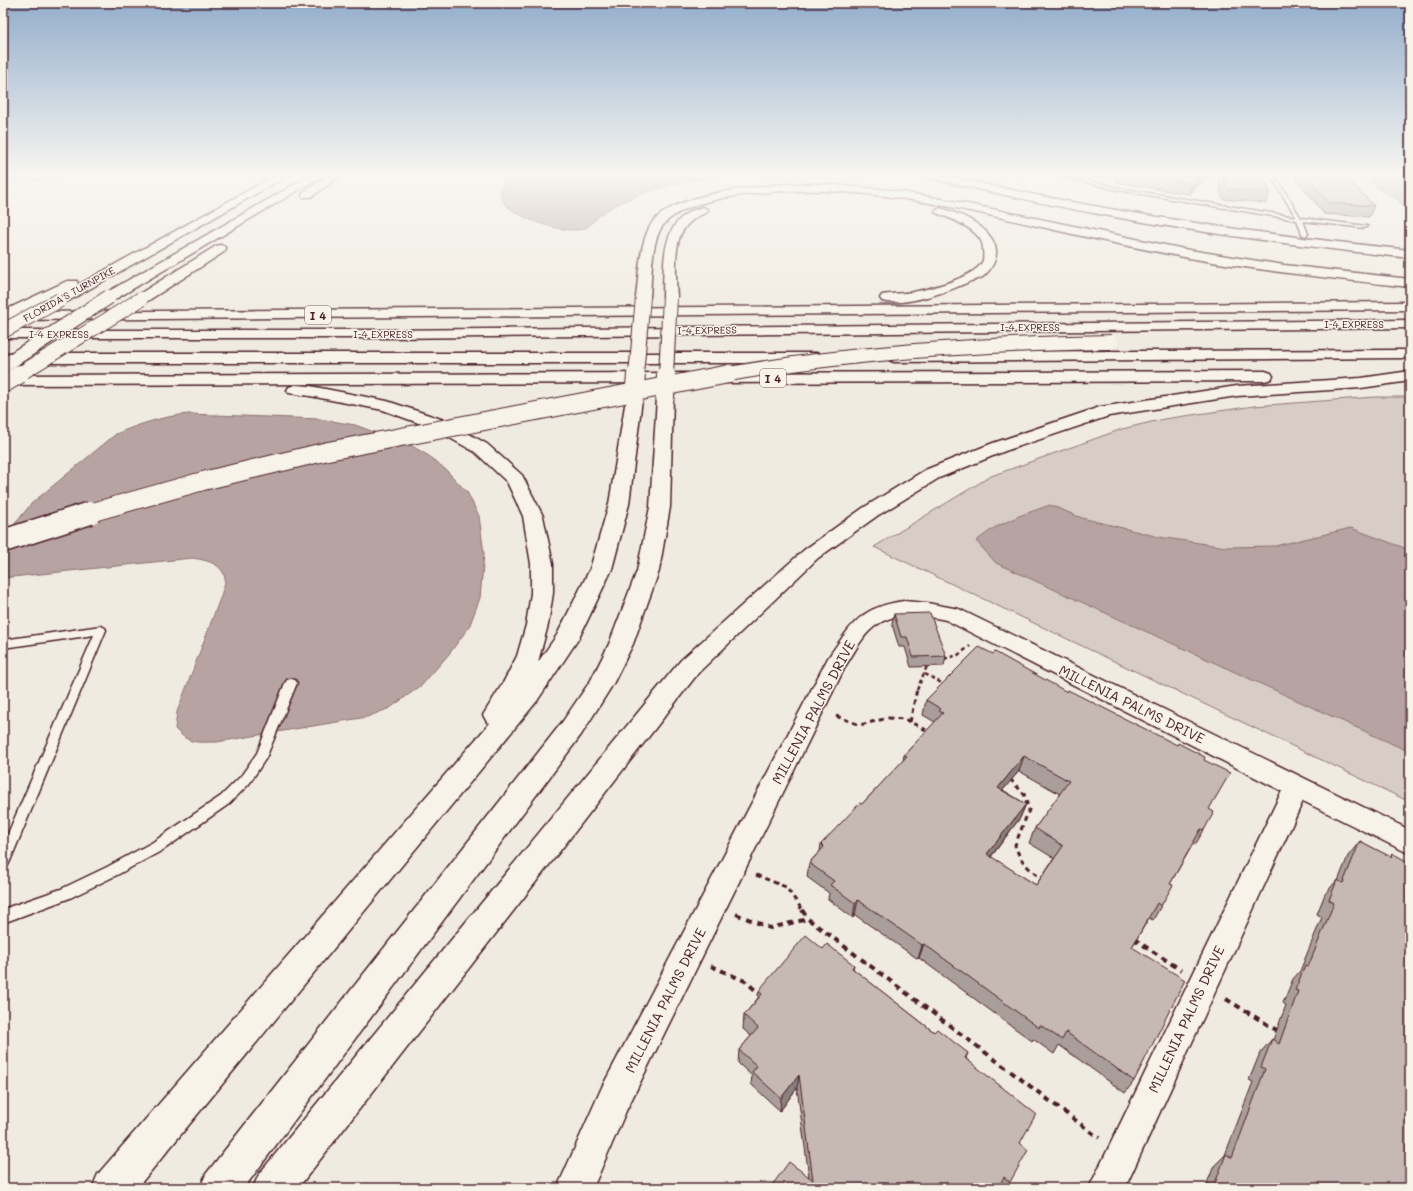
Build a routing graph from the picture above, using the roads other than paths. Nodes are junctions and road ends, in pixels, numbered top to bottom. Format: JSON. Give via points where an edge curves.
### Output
{"nodes":[{"id":1,"x":181,"y":232,"type":"edge"},
{"id":2,"x":221,"y":232,"type":"edge"},
{"id":3,"x":653,"y":232,"type":"edge"},
{"id":4,"x":676,"y":232,"type":"edge"},
{"id":5,"x":980,"y":232,"type":"edge"},
{"id":6,"x":1079,"y":232,"type":"edge"},
{"id":7,"x":1242,"y":232,"type":"edge"},
{"id":8,"x":1268,"y":232,"type":"edge"},
{"id":9,"x":1304,"y":232,"type":"edge"},
{"id":10,"x":1306,"y":238,"type":"junction"},
{"id":11,"x":228,"y":244,"type":"dead end"},
{"id":12,"x":1410,"y":246,"type":"edge"},
{"id":13,"x":1410,"y":254,"type":"edge"},
{"id":14,"x":136,"y":256,"type":"junction"},
{"id":15,"x":1410,"y":283,"type":"edge"},
{"id":16,"x":1410,"y":306,"type":"edge"},
{"id":17,"x":761,"y":312,"type":"junction"},
{"id":18,"x":3,"y":316,"type":"edge"},
{"id":19,"x":1410,"y":324,"type":"edge"},
{"id":20,"x":3,"y":332,"type":"edge"},
{"id":21,"x":1410,"y":332,"type":"edge"},
{"id":22,"x":1107,"y":337,"type":"junction"},
{"id":23,"x":1410,"y":341,"type":"edge"},
{"id":24,"x":1410,"y":354,"type":"edge"},
{"id":25,"x":3,"y":358,"type":"edge"},
{"id":26,"x":3,"y":366,"type":"edge"},
{"id":27,"x":1410,"y":376,"type":"edge"},
{"id":28,"x":137,"y":379,"type":"junction"},
{"id":29,"x":3,"y":380,"type":"edge"},
{"id":30,"x":3,"y":384,"type":"edge"},
{"id":31,"x":3,"y":527,"type":"edge"},
{"id":32,"x":3,"y":541,"type":"edge"},
{"id":33,"x":3,"y":644,"type":"edge"},
{"id":34,"x":291,"y":683,"type":"dead end"},
{"id":35,"x":1297,"y":786,"type":"junction"},
{"id":36,"x":442,"y":798,"type":"junction"},
{"id":37,"x":1410,"y":842,"type":"edge"},
{"id":38,"x":3,"y":861,"type":"edge"},
{"id":39,"x":3,"y":916,"type":"edge"},
{"id":40,"x":112,"y":1188,"type":"edge"},
{"id":41,"x":220,"y":1188,"type":"edge"},
{"id":42,"x":274,"y":1188,"type":"edge"},
{"id":43,"x":575,"y":1188,"type":"edge"},
{"id":44,"x":1107,"y":1188,"type":"edge"}],
"edges":[{"from":1,"to":14,"type":"main road","name":"FLORIDA'S TURNPIKE"},
{"from":2,"to":26,"type":"main road","name":"FLORIDA'S TURNPIKE","bridge":true,"via":[[109,297]]},
{"from":3,"to":36,"type":"main road","bridge":true,"via":[[619,504],[601,569],[566,638],[528,695]]},
{"from":4,"to":41,"type":"main road","bridge":true,"via":[[670,297],[660,507],[648,571],[621,644],[601,684],[572,728]]},
{"from":5,"to":17,"type":"main road","bridge":true,"via":[[989,244],[989,260],[980,273],[950,286],[913,296],[811,304]]},
{"from":6,"to":15,"type":"main road","bridge":true,"via":[[1219,259],[1320,274]]},
{"from":7,"to":10,"type":"main road"},
{"from":8,"to":10,"type":"main road"},
{"from":9,"to":10,"type":"lane"},
{"from":10,"to":12,"type":"main road"},
{"from":10,"to":13,"type":"main road"},
{"from":11,"to":30,"type":"main road","bridge":true},
{"from":14,"to":18,"type":"main road"},
{"from":14,"to":20,"type":"main road","name":"FLORIDA'S TURNPIKE","bridge":true},
{"from":16,"to":17,"type":"main road","number":"I 4"},
{"from":17,"to":18,"type":"main road","number":"I 4"},
{"from":19,"to":20,"type":"main road","name":"I-4 EXPRESS","via":[[379,334]]},
{"from":21,"to":22,"type":"main road"},
{"from":22,"to":23,"type":"main road"},
{"from":22,"to":31,"type":"main road","bridge":true,"via":[[983,336],[847,346],[712,366],[585,388],[266,451]]},
{"from":22,"to":32,"type":"main road","bridge":true,"via":[[861,355],[730,373],[418,432],[269,464],[161,493]]},
{"from":24,"to":25,"type":"main road","name":"I-4 EXPRESS","via":[[758,358]]},
{"from":27,"to":28,"type":"main road","number":"I 4"},
{"from":27,"to":42,"type":"main road","via":[[1361,383],[1237,391],[1106,411],[999,446],[932,474],[870,512],[817,550],[690,666]]},
{"from":28,"to":29,"type":"main road","number":"I 4"},
{"from":28,"to":36,"type":"main road","via":[[310,391],[387,406],[438,424],[481,448],[515,479],[533,516],[542,564],[542,593],[537,626],[529,656],[514,686]]},
{"from":33,"to":38,"type":"lane","via":[[101,630]]},
{"from":34,"to":39,"type":"lane","via":[[262,755],[245,780],[225,800],[158,846],[112,871],[65,894]]},
{"from":35,"to":37,"type":"street","name":"MILLENIA PALMS DRIVE"},
{"from":35,"to":43,"type":"street","name":"MILLENIA PALMS DRIVE","via":[[952,614],[920,607],[895,609],[875,616],[860,628],[836,663],[614,1099]]},
{"from":35,"to":44,"type":"street","name":"MILLENIA PALMS DRIVE"},
{"from":36,"to":40,"type":"main road"}]}
